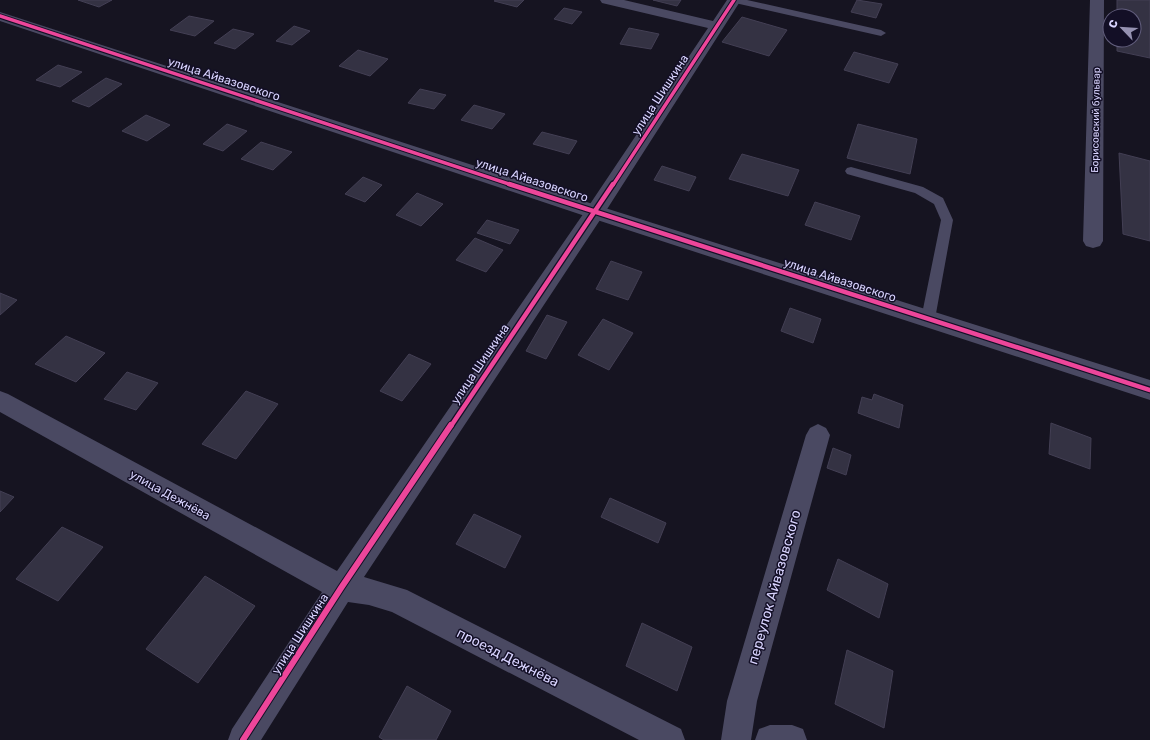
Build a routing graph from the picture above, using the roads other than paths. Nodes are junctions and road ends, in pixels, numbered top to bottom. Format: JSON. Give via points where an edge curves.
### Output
{"nodes":[{"id":1,"x":607,"y":0,"type":"edge"},
{"id":2,"x":734,"y":0,"type":"edge"},
{"id":3,"x":1096,"y":0,"type":"edge"},
{"id":4,"x":0,"y":16,"type":"edge"},
{"id":5,"x":716,"y":26,"type":"junction"},
{"id":6,"x":881,"y":33,"type":"dead end"},
{"id":7,"x":851,"y":172,"type":"dead end"},
{"id":8,"x":595,"y":212,"type":"junction"},
{"id":9,"x":1093,"y":241,"type":"dead end"},
{"id":10,"x":928,"y":319,"type":"junction"},
{"id":11,"x":1150,"y":390,"type":"edge"},
{"id":12,"x":0,"y":401,"type":"edge"},
{"id":13,"x":818,"y":434,"type":"dead end"},
{"id":14,"x":341,"y":588,"type":"junction"},
{"id":15,"x":243,"y":740,"type":"edge"},
{"id":16,"x":670,"y":740,"type":"edge"},
{"id":17,"x":736,"y":740,"type":"edge"},
{"id":18,"x":770,"y":740,"type":"edge"},
{"id":19,"x":792,"y":740,"type":"edge"}],
"edges":[{"from":1,"to":5,"type":"street"},
{"from":2,"to":5,"type":"street","name":"улица Шишкина"},
{"from":2,"to":6,"type":"lane"},
{"from":3,"to":9,"type":"street","name":"Борисовский бульвар"},
{"from":4,"to":8,"type":"street","name":"улица Айвазовского"},
{"from":5,"to":8,"type":"street","name":"улица Шишкина"},
{"from":7,"to":10,"type":"lane","via":[[919,190],[939,201],[947,220]]},
{"from":8,"to":10,"type":"street","name":"улица Айвазовского"},
{"from":8,"to":14,"type":"street","name":"улица Шишкина"},
{"from":10,"to":11,"type":"street","name":"улица Айвазовского"},
{"from":12,"to":14,"type":"street","name":"улица Дежнёва"},
{"from":13,"to":17,"type":"street","name":"переулок Айвазовского","via":[[742,701]]},
{"from":14,"to":15,"type":"street","name":"улица Шишкина"},
{"from":14,"to":16,"type":"street","name":"проезд Дежнёва","via":[[369,591],[397,600]]},
{"from":18,"to":19,"type":"street"}]}
